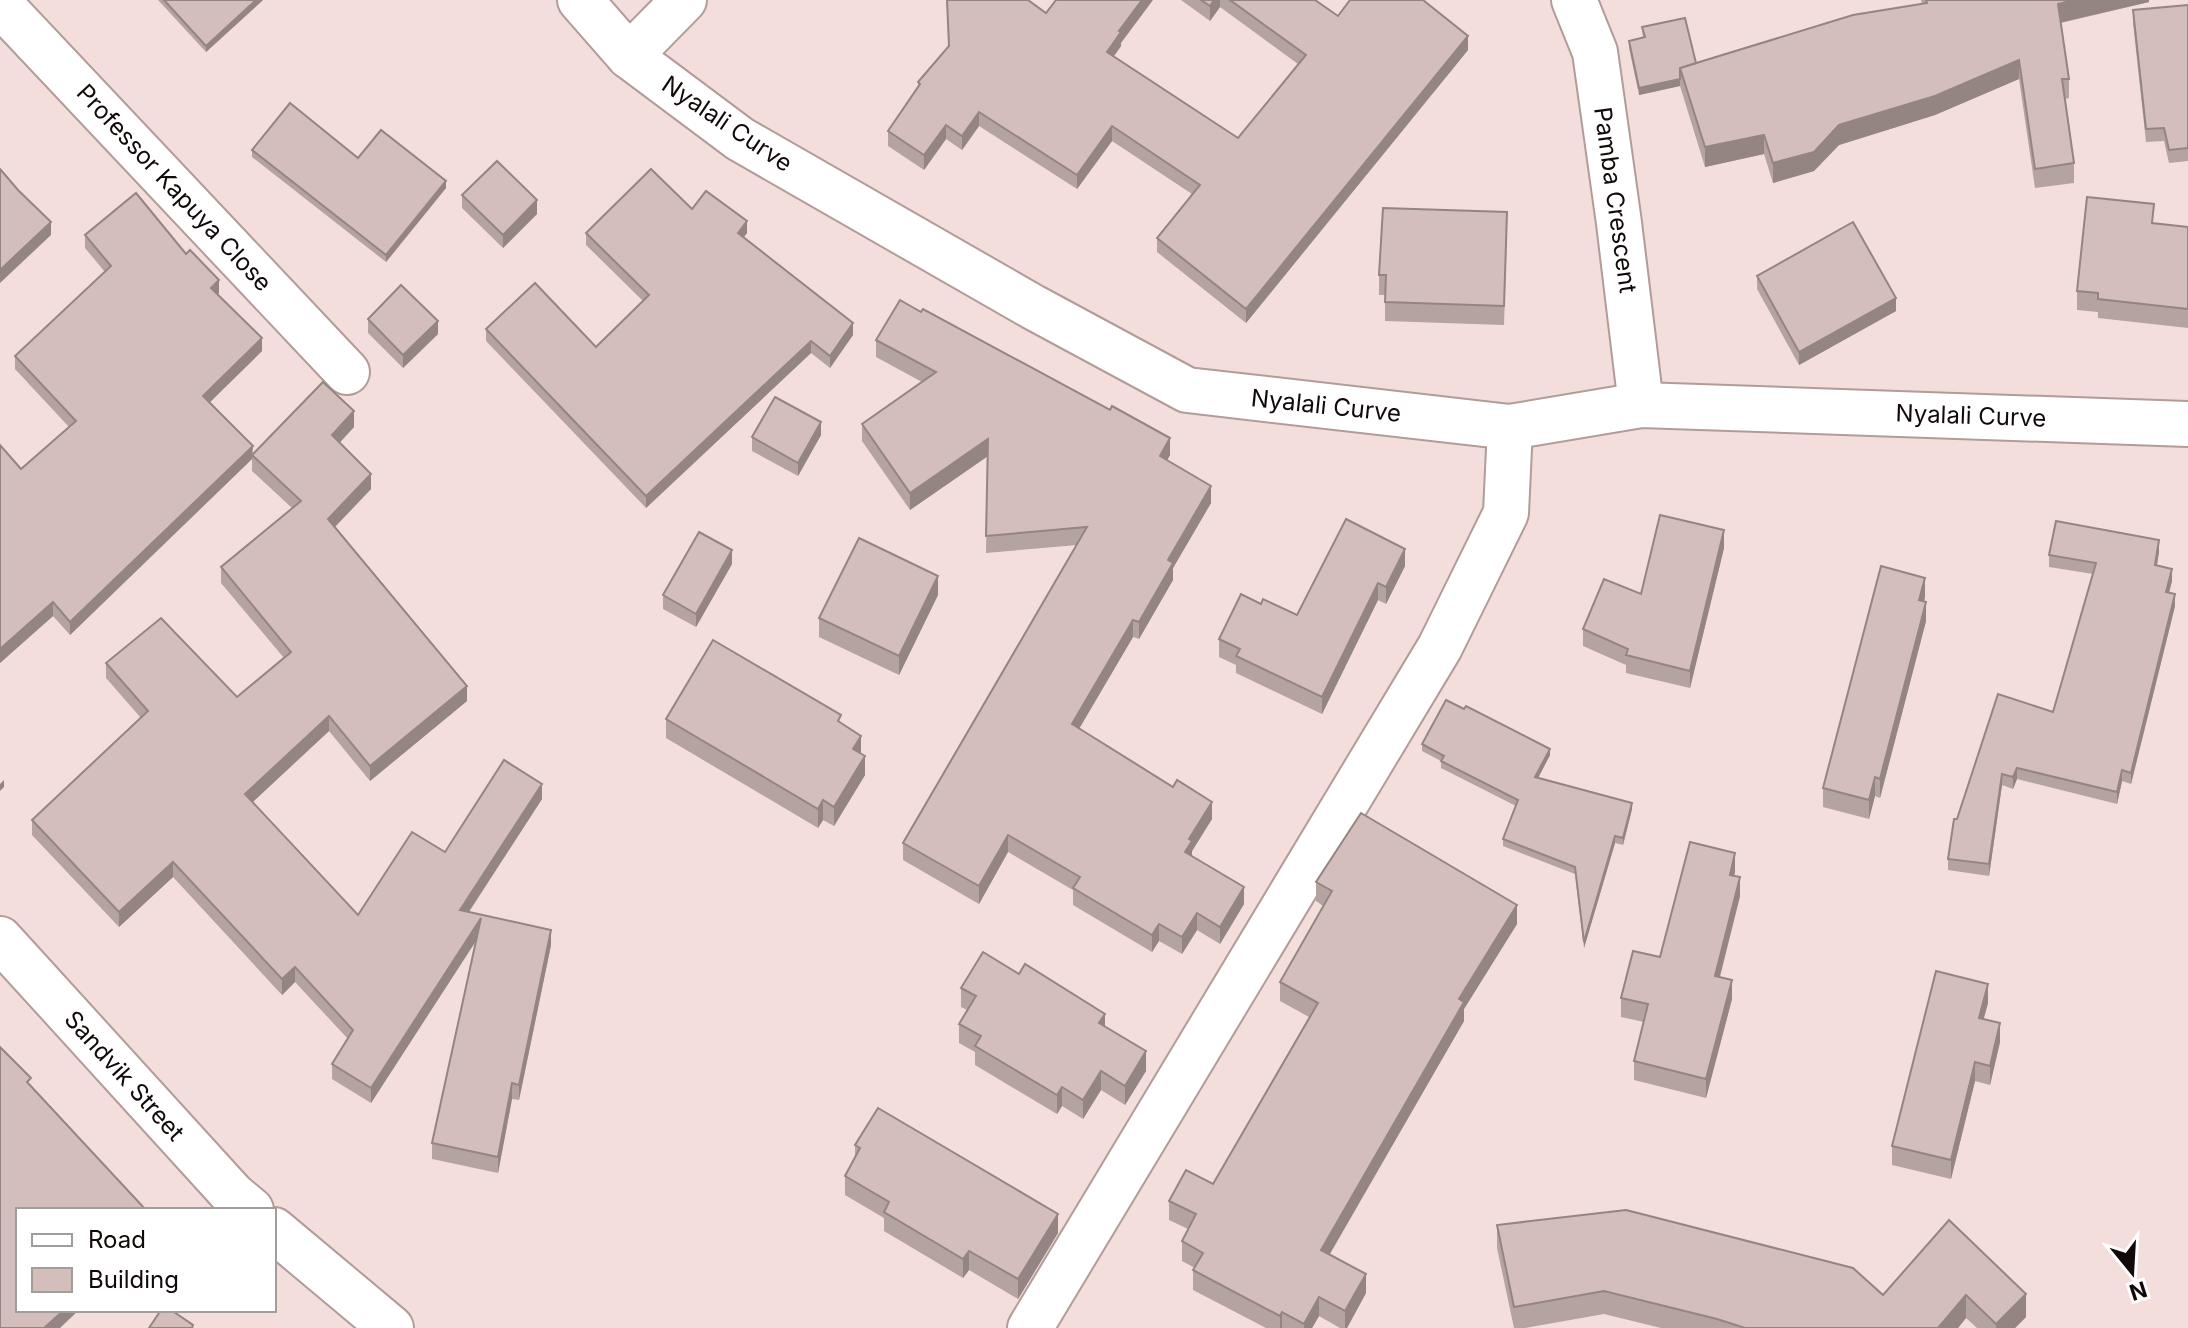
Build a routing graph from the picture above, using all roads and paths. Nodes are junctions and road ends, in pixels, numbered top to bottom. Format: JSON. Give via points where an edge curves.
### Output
{"nodes":[{"id":1,"x":580,"y":0,"type":"edge"},
{"id":2,"x":684,"y":0,"type":"edge"},
{"id":3,"x":1574,"y":0,"type":"edge"},
{"id":4,"x":0,"y":4,"type":"edge"},
{"id":5,"x":629,"y":56,"type":"junction"},
{"id":6,"x":347,"y":372,"type":"dead end"},
{"id":7,"x":1641,"y":405,"type":"junction"},
{"id":8,"x":2188,"y":424,"type":"edge"},
{"id":9,"x":1510,"y":427,"type":"junction"},
{"id":10,"x":0,"y":939,"type":"edge"},
{"id":11,"x":249,"y":1208,"type":"edge"},
{"id":12,"x":276,"y":1232,"type":"edge"},
{"id":13,"x":391,"y":1328,"type":"edge"},
{"id":14,"x":1030,"y":1328,"type":"edge"}],
"edges":[{"from":1,"to":5,"type":"street","name":"Nyalali Curve"},
{"from":2,"to":5,"type":"street"},
{"from":3,"to":7,"type":"street","name":"Pamba Crescent","via":[[1595,52]]},
{"from":4,"to":6,"type":"street","name":"Professor Kapuya Close"},
{"from":5,"to":9,"type":"street","name":"Nyalali Curve","via":[[740,139],[1187,390]]},
{"from":7,"to":8,"type":"street","name":"Nyalali Curve"},
{"from":7,"to":9,"type":"street","name":"Nyalali Curve"},
{"from":9,"to":14,"type":"street","via":[[1506,513],[1440,647]]},
{"from":10,"to":11,"type":"street","name":"Sandvik Street"},
{"from":12,"to":13,"type":"street"}]}
